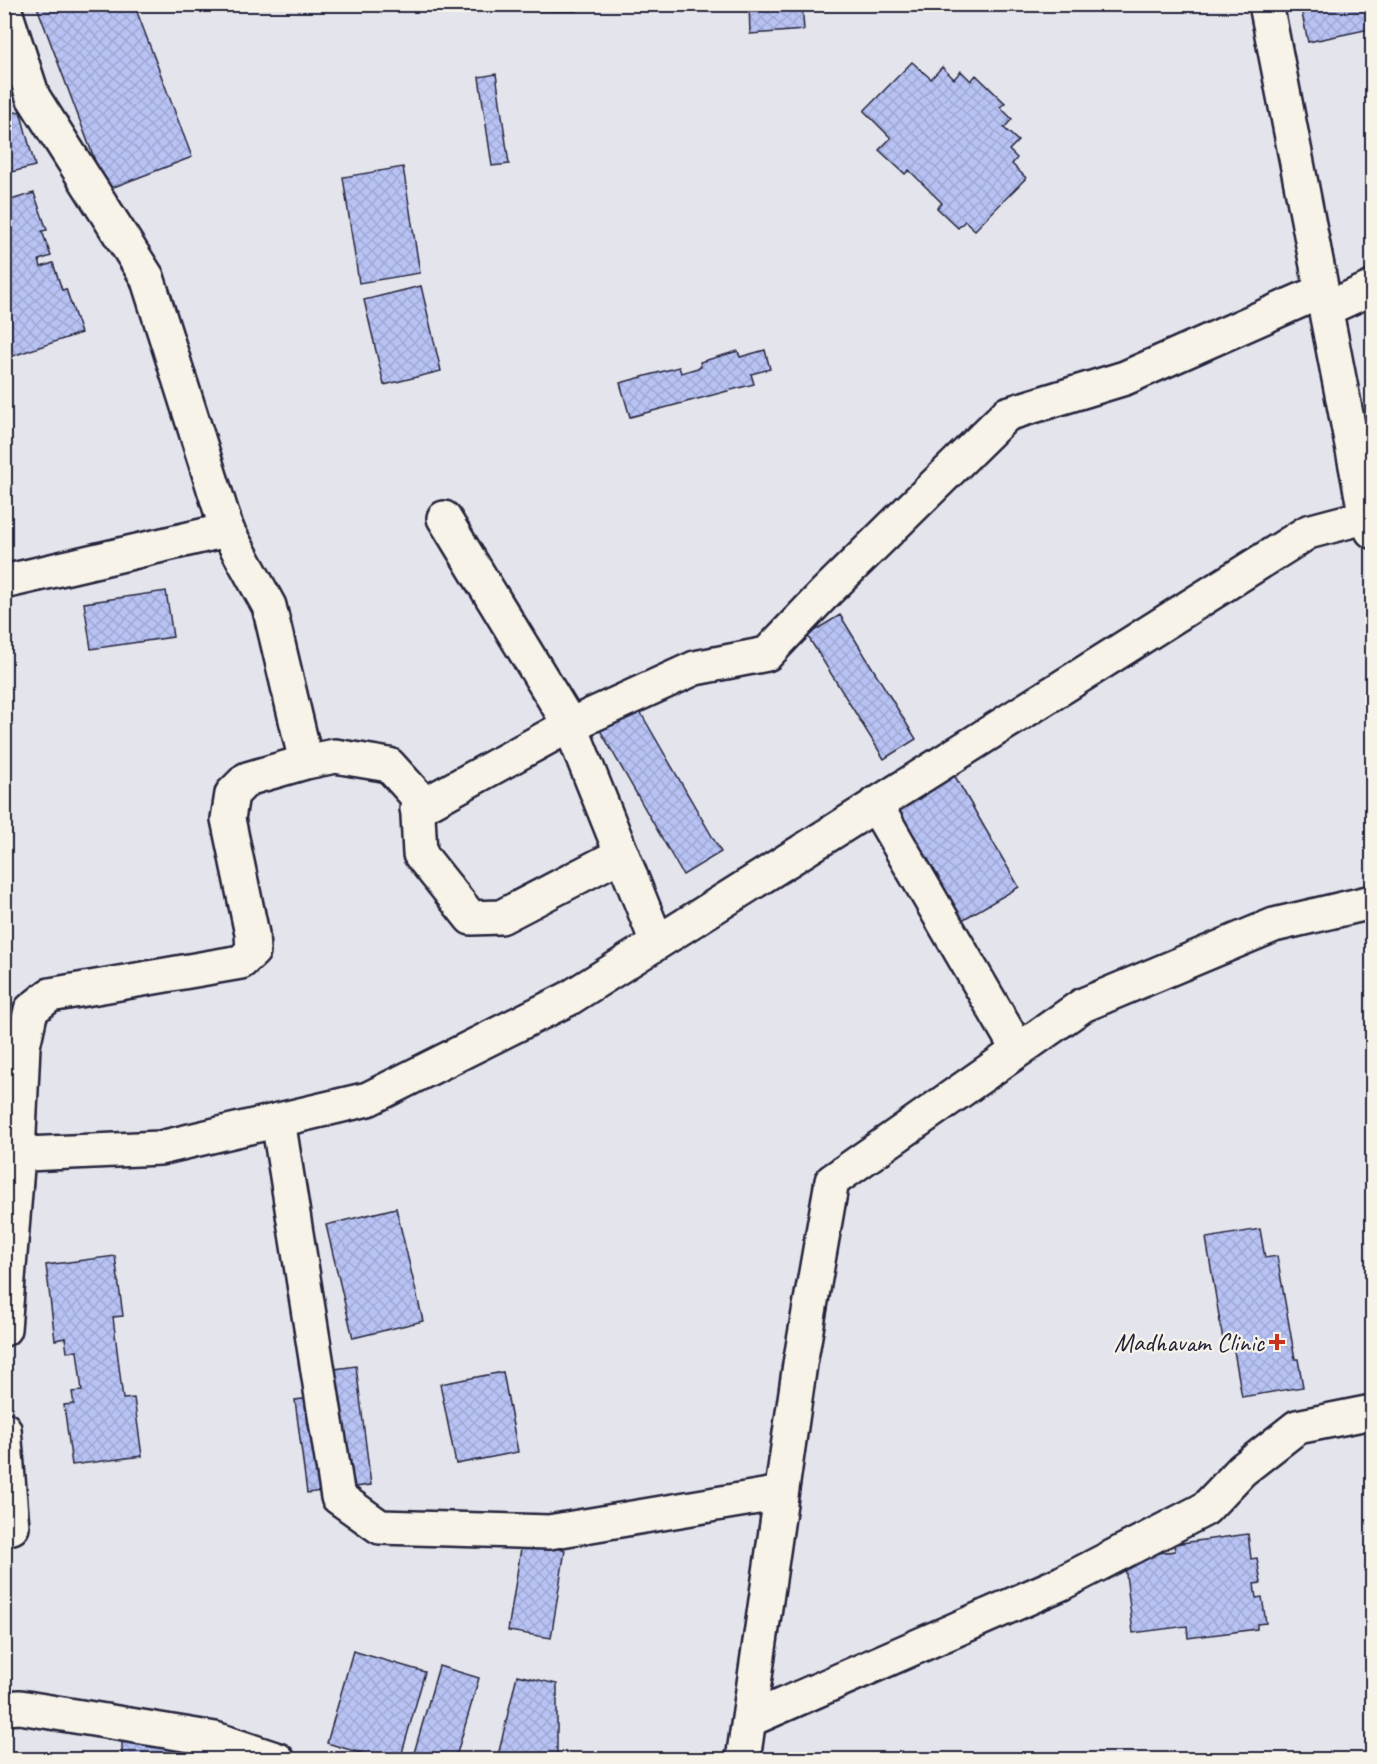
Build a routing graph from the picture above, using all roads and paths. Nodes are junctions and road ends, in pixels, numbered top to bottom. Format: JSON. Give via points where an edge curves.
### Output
{"nodes":[{"id":1,"x":1266,"y":4,"type":"edge"},
{"id":2,"x":4,"y":8,"type":"edge"},
{"id":3,"x":1372,"y":288,"type":"edge"},
{"id":4,"x":1324,"y":300,"type":"junction"},
{"id":5,"x":444,"y":518,"type":"dead end"},
{"id":6,"x":1370,"y":521,"type":"edge"},
{"id":7,"x":227,"y":530,"type":"junction"},
{"id":8,"x":4,"y":582,"type":"edge"},
{"id":9,"x":570,"y":725,"type":"junction"},
{"id":10,"x":306,"y":762,"type":"junction"},
{"id":11,"x":875,"y":804,"type":"junction"},
{"id":12,"x":417,"y":809,"type":"junction"},
{"id":13,"x":622,"y":854,"type":"junction"},
{"id":14,"x":1372,"y":902,"type":"edge"},
{"id":15,"x":657,"y":942,"type":"junction"},
{"id":16,"x":1018,"y":1050,"type":"junction"},
{"id":17,"x":278,"y":1120,"type":"junction"},
{"id":18,"x":11,"y":1155,"type":"edge"},
{"id":19,"x":4,"y":1329,"type":"edge"},
{"id":20,"x":1372,"y":1412,"type":"edge"},
{"id":21,"x":4,"y":1429,"type":"edge"},
{"id":22,"x":781,"y":1493,"type":"junction"},
{"id":23,"x":4,"y":1529,"type":"edge"},
{"id":24,"x":12,"y":1708,"type":"edge"},
{"id":25,"x":749,"y":1720,"type":"junction"},
{"id":26,"x":278,"y":1760,"type":"edge"},
{"id":27,"x":744,"y":1760,"type":"edge"}],
"edges":[{"from":1,"to":4,"type":"street"},
{"from":2,"to":7,"type":"street","via":[[33,97],[147,277]]},
{"from":3,"to":4,"type":"street"},
{"from":4,"to":6,"type":"street"},
{"from":4,"to":9,"type":"street","via":[[1125,378],[1007,414],[767,654],[695,668]]},
{"from":5,"to":9,"type":"street"},
{"from":6,"to":11,"type":"street","via":[[1308,532]]},
{"from":7,"to":8,"type":"street"},
{"from":7,"to":10,"type":"street","via":[[268,606]]},
{"from":9,"to":12,"type":"street"},
{"from":9,"to":13,"type":"street"},
{"from":10,"to":12,"type":"street","via":[[335,756],[389,765],[417,796]]},
{"from":10,"to":18,"type":"street","via":[[247,779],[232,794],[228,819],[253,951],[241,962],[50,995],[31,1010],[22,1046]]},
{"from":11,"to":15,"type":"street"},
{"from":11,"to":16,"type":"street"},
{"from":12,"to":13,"type":"street","via":[[420,854],[471,918],[501,917]]},
{"from":13,"to":15,"type":"street"},
{"from":14,"to":16,"type":"street","via":[[1274,925],[1114,991],[1083,1005]]},
{"from":15,"to":17,"type":"street","via":[[568,999],[368,1100]]},
{"from":16,"to":22,"type":"street","via":[[832,1181]]},
{"from":17,"to":18,"type":"street","via":[[160,1148]]},
{"from":17,"to":22,"type":"street","via":[[338,1497],[380,1527],[549,1532]]},
{"from":18,"to":19,"type":"street"},
{"from":20,"to":25,"type":"street","via":[[1298,1427],[1242,1470],[1205,1509],[1062,1583]]},
{"from":21,"to":23,"type":"street","via":[[12,1527]]},
{"from":22,"to":25,"type":"street"},
{"from":24,"to":26,"type":"street","via":[[215,1739]]},
{"from":25,"to":27,"type":"street"}]}
